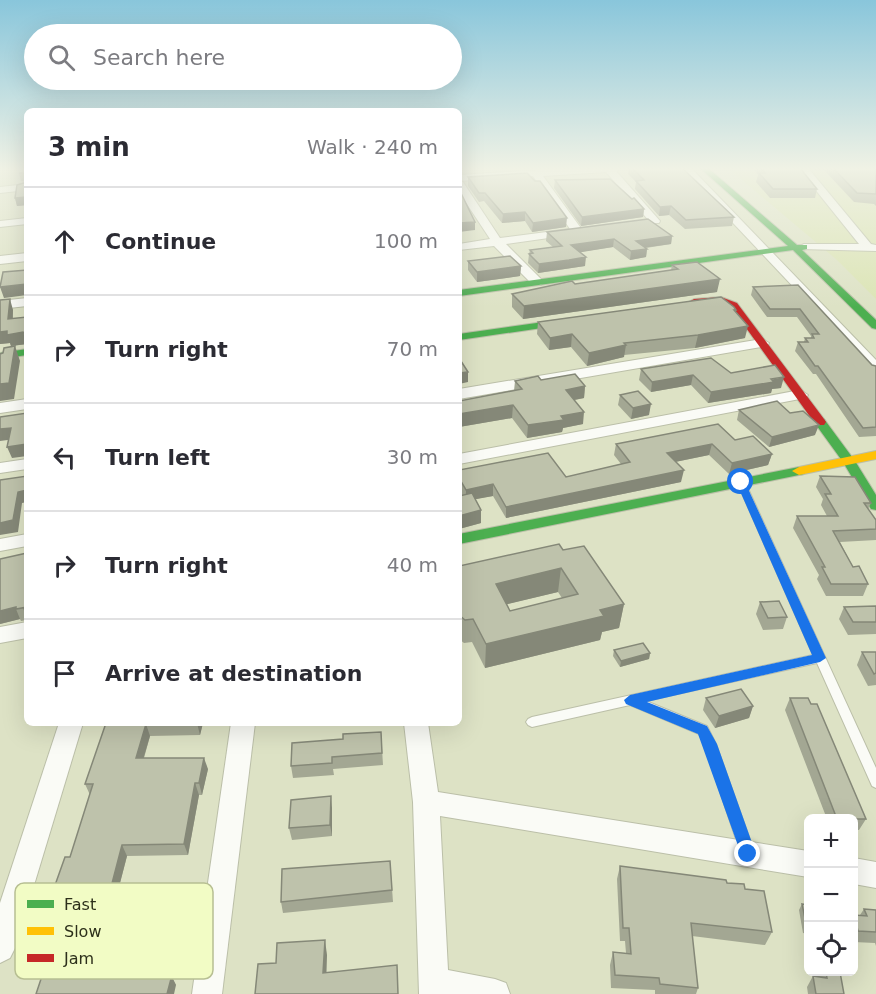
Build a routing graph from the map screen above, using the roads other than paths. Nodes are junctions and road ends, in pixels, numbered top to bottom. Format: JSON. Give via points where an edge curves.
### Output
{"nodes":[{"id":1,"x":479,"y":214,"type":"edge"},
{"id":2,"x":570,"y":214,"type":"edge"},
{"id":3,"x":649,"y":214,"type":"edge"},
{"id":4,"x":731,"y":214,"type":"edge"},
{"id":5,"x":760,"y":214,"type":"edge"},
{"id":6,"x":764,"y":214,"type":"edge"},
{"id":7,"x":843,"y":214,"type":"edge"},
{"id":8,"x":24,"y":221,"type":"edge"},
{"id":9,"x":644,"y":222,"type":"edge"},
{"id":10,"x":0,"y":224,"type":"edge"},
{"id":11,"x":497,"y":242,"type":"junction"},
{"id":12,"x":462,"y":247,"type":"edge"},
{"id":13,"x":800,"y":248,"type":"junction"},
{"id":14,"x":872,"y":248,"type":"edge"},
{"id":15,"x":765,"y":250,"type":"junction"},
{"id":16,"x":24,"y":257,"type":"edge"},
{"id":17,"x":0,"y":260,"type":"edge"},
{"id":18,"x":537,"y":282,"type":"junction"},
{"id":19,"x":462,"y":293,"type":"edge"},
{"id":20,"x":24,"y":302,"type":"edge"},
{"id":21,"x":0,"y":305,"type":"edge"},
{"id":22,"x":677,"y":305,"type":"edge"},
{"id":23,"x":876,"y":316,"type":"edge"},
{"id":24,"x":585,"y":318,"type":"edge"},
{"id":25,"x":876,"y":326,"type":"edge"},
{"id":26,"x":462,"y":337,"type":"edge"},
{"id":27,"x":762,"y":343,"type":"junction"},
{"id":28,"x":24,"y":352,"type":"edge"},
{"id":29,"x":0,"y":356,"type":"edge"},
{"id":30,"x":876,"y":369,"type":"edge"},
{"id":31,"x":462,"y":393,"type":"edge"},
{"id":32,"x":800,"y":395,"type":"junction"},
{"id":33,"x":24,"y":404,"type":"edge"},
{"id":34,"x":0,"y":408,"type":"edge"},
{"id":35,"x":876,"y":454,"type":"edge"},
{"id":36,"x":462,"y":458,"type":"edge"},
{"id":37,"x":849,"y":460,"type":"junction"},
{"id":38,"x":24,"y":464,"type":"edge"},
{"id":39,"x":0,"y":468,"type":"edge"},
{"id":40,"x":741,"y":482,"type":"junction"},
{"id":41,"x":876,"y":506,"type":"edge"},
{"id":42,"x":462,"y":538,"type":"edge"},
{"id":43,"x":24,"y":541,"type":"edge"},
{"id":44,"x":0,"y":545,"type":"edge"},
{"id":45,"x":24,"y":631,"type":"edge"},
{"id":46,"x":0,"y":635,"type":"edge"},
{"id":47,"x":820,"y":658,"type":"junction"},
{"id":48,"x":630,"y":700,"type":"junction"},
{"id":49,"x":532,"y":722,"type":"dead end"},
{"id":50,"x":70,"y":726,"type":"edge"},
{"id":51,"x":243,"y":726,"type":"edge"},
{"id":52,"x":416,"y":726,"type":"edge"},
{"id":53,"x":876,"y":782,"type":"edge"},
{"id":54,"x":426,"y":802,"type":"junction"},
{"id":55,"x":748,"y":854,"type":"junction"},
{"id":56,"x":804,"y":863,"type":"edge"},
{"id":57,"x":858,"y":872,"type":"edge"},
{"id":58,"x":876,"y":875,"type":"edge"},
{"id":59,"x":21,"y":883,"type":"edge"},
{"id":60,"x":15,"y":900,"type":"edge"},
{"id":61,"x":0,"y":948,"type":"edge"},
{"id":62,"x":213,"y":949,"type":"edge"},
{"id":63,"x":209,"y":979,"type":"edge"},
{"id":64,"x":434,"y":988,"type":"edge"},
{"id":65,"x":207,"y":994,"type":"edge"},
{"id":66,"x":495,"y":994,"type":"edge"}],
"edges":[{"from":1,"to":11,"type":"street"},
{"from":2,"to":11,"type":"street","via":[[583,230]]},
{"from":3,"to":9,"type":"street","via":[[655,221]]},
{"from":4,"to":15,"type":"street"},
{"from":5,"to":13,"type":"street"},
{"from":6,"to":13,"type":"street"},
{"from":7,"to":14,"type":"street"},
{"from":8,"to":10,"type":"street"},
{"from":11,"to":12,"type":"street"},
{"from":11,"to":18,"type":"street"},
{"from":13,"to":14,"type":"street"},
{"from":13,"to":15,"type":"street"},
{"from":13,"to":23,"type":"street"},
{"from":13,"to":25,"type":"street"},
{"from":15,"to":18,"type":"street"},
{"from":15,"to":30,"type":"street"},
{"from":16,"to":17,"type":"street"},
{"from":18,"to":19,"type":"street"},
{"from":20,"to":21,"type":"street"},
{"from":22,"to":27,"type":"street","via":[[711,300],[730,302]]},
{"from":24,"to":26,"type":"street"},
{"from":27,"to":31,"type":"street"},
{"from":27,"to":32,"type":"street"},
{"from":28,"to":29,"type":"street"},
{"from":32,"to":36,"type":"street"},
{"from":32,"to":37,"type":"street"},
{"from":33,"to":34,"type":"street"},
{"from":35,"to":37,"type":"street"},
{"from":37,"to":40,"type":"street"},
{"from":37,"to":41,"type":"street"},
{"from":38,"to":39,"type":"street"},
{"from":40,"to":42,"type":"street"},
{"from":40,"to":47,"type":"lane"},
{"from":43,"to":44,"type":"street"},
{"from":45,"to":46,"type":"street"},
{"from":47,"to":48,"type":"lane"},
{"from":47,"to":53,"type":"lane"},
{"from":48,"to":49,"type":"lane"},
{"from":48,"to":55,"type":"lane","via":[[703,730]]},
{"from":50,"to":59,"type":"street"},
{"from":51,"to":62,"type":"street"},
{"from":52,"to":54,"type":"street"},
{"from":54,"to":55,"type":"street"},
{"from":54,"to":64,"type":"street"},
{"from":55,"to":56,"type":"street"},
{"from":57,"to":58,"type":"street"},
{"from":60,"to":61,"type":"street"},
{"from":63,"to":65,"type":"street"},
{"from":64,"to":66,"type":"street"}]}
